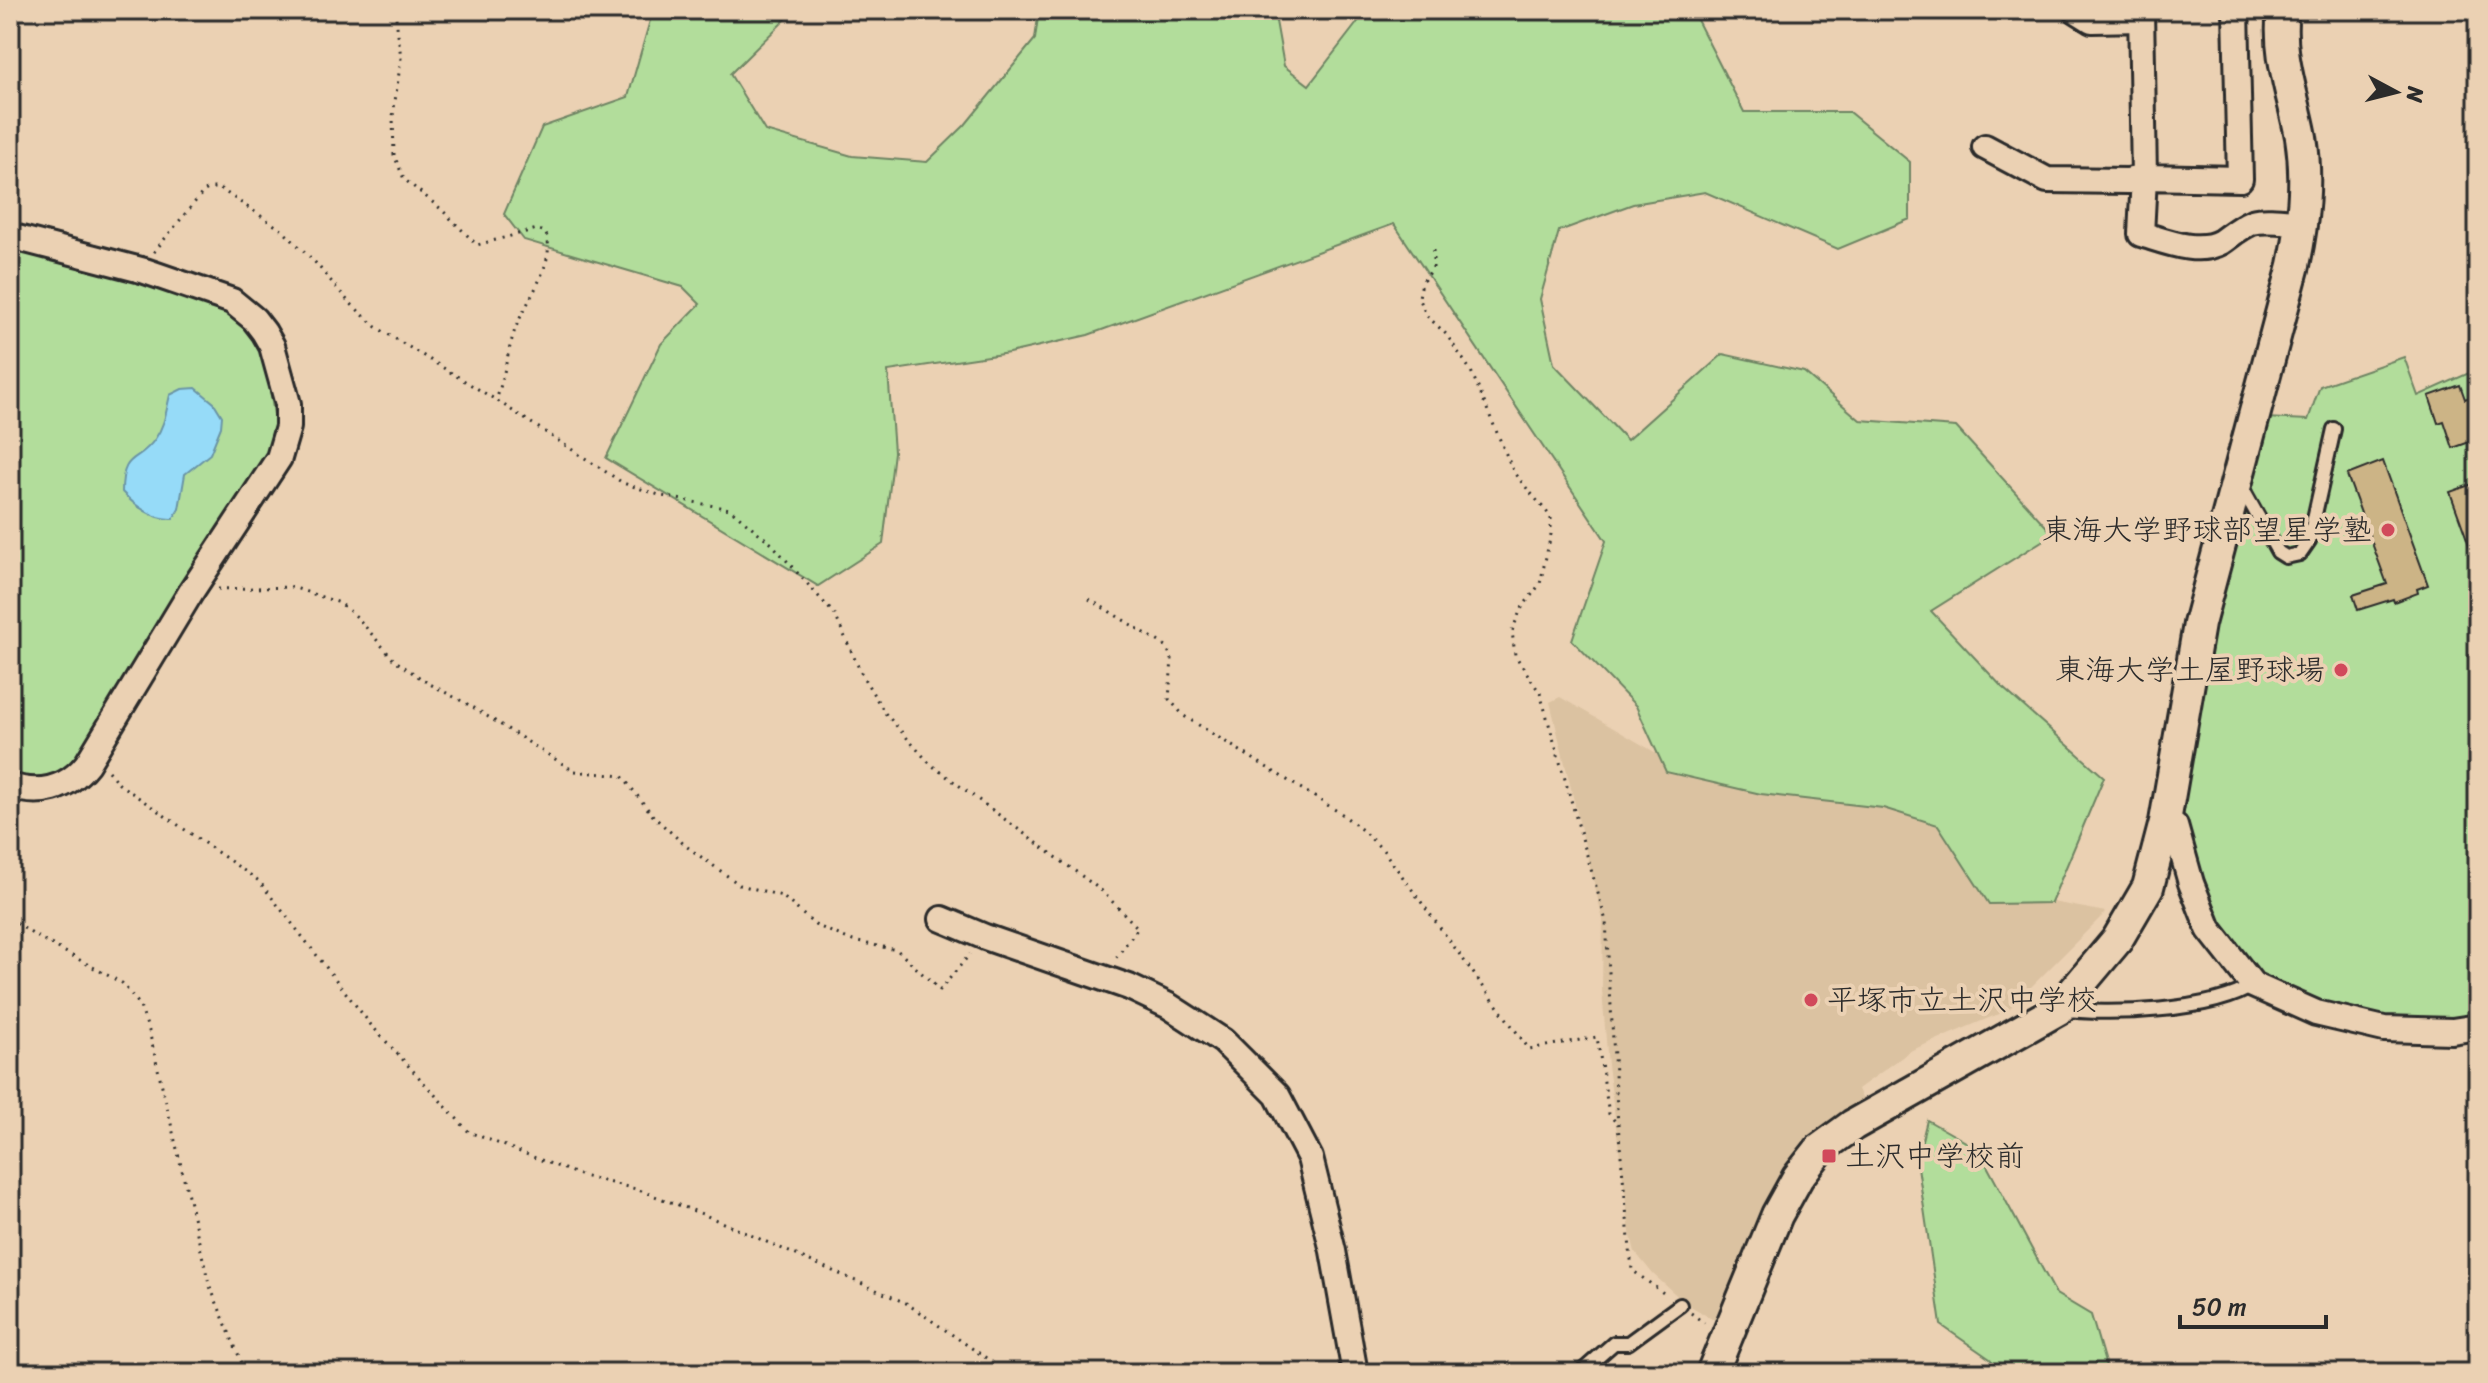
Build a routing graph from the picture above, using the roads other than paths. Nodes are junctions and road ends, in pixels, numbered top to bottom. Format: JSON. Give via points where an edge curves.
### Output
{"nodes":[{"id":1,"x":2076,"y":10,"type":"edge"},
{"id":2,"x":2236,"y":10,"type":"edge"},
{"id":3,"x":2283,"y":10,"type":"edge"},
{"id":4,"x":2141,"y":14,"type":"edge"},
{"id":5,"x":1985,"y":147,"type":"dead end"},
{"id":6,"x":2144,"y":177,"type":"junction"},
{"id":7,"x":2302,"y":223,"type":"junction"},
{"id":8,"x":10,"y":236,"type":"edge"},
{"id":9,"x":2334,"y":429,"type":"dead end"},
{"id":10,"x":2237,"y":480,"type":"junction"},
{"id":11,"x":10,"y":786,"type":"edge"},
{"id":12,"x":2165,"y":822,"type":"junction"},
{"id":13,"x":942,"y":919,"type":"dead end"},
{"id":14,"x":2253,"y":985,"type":"junction"},
{"id":15,"x":2059,"y":1009,"type":"junction"},
{"id":16,"x":2478,"y":1027,"type":"edge"},
{"id":17,"x":1680,"y":1305,"type":"road end"},
{"id":18,"x":1355,"y":1373,"type":"edge"},
{"id":19,"x":1580,"y":1373,"type":"edge"},
{"id":20,"x":1712,"y":1373,"type":"edge"}],
"edges":[{"from":1,"to":4,"type":"street","via":[[2092,20]]},
{"from":2,"to":6,"type":"street","via":[[2240,179]]},
{"from":3,"to":7,"type":"street","via":[[2280,30],[2306,174]]},
{"from":4,"to":6,"type":"street"},
{"from":5,"to":6,"type":"street","via":[[2047,180]]},
{"from":6,"to":7,"type":"street","via":[[2141,234],[2178,245],[2205,247],[2255,221]]},
{"from":7,"to":10,"type":"street"},
{"from":8,"to":11,"type":"street","via":[[145,271],[232,301],[254,319],[272,346],[288,404],[279,458],[87,764],[77,777],[54,789]]},
{"from":9,"to":10,"type":"lane","via":[[2309,541],[2300,554],[2286,557],[2278,552]]},
{"from":10,"to":12,"type":"street","via":[[2199,624]]},
{"from":12,"to":14,"type":"street","via":[[2175,826],[2209,929]]},
{"from":12,"to":15,"type":"street","via":[[2148,887],[2117,940]]},
{"from":13,"to":18,"type":"street","via":[[1169,1006],[1223,1041],[1277,1095],[1310,1158]]},
{"from":14,"to":15,"type":"lane","via":[[2239,994],[2155,1010]]},
{"from":14,"to":16,"type":"street","via":[[2316,1013],[2384,1029]]},
{"from":15,"to":20,"type":"street","via":[[1853,1125],[1820,1149],[1777,1215]]},
{"from":17,"to":19,"type":"lane","via":[[1628,1343],[1614,1343]]}]}
